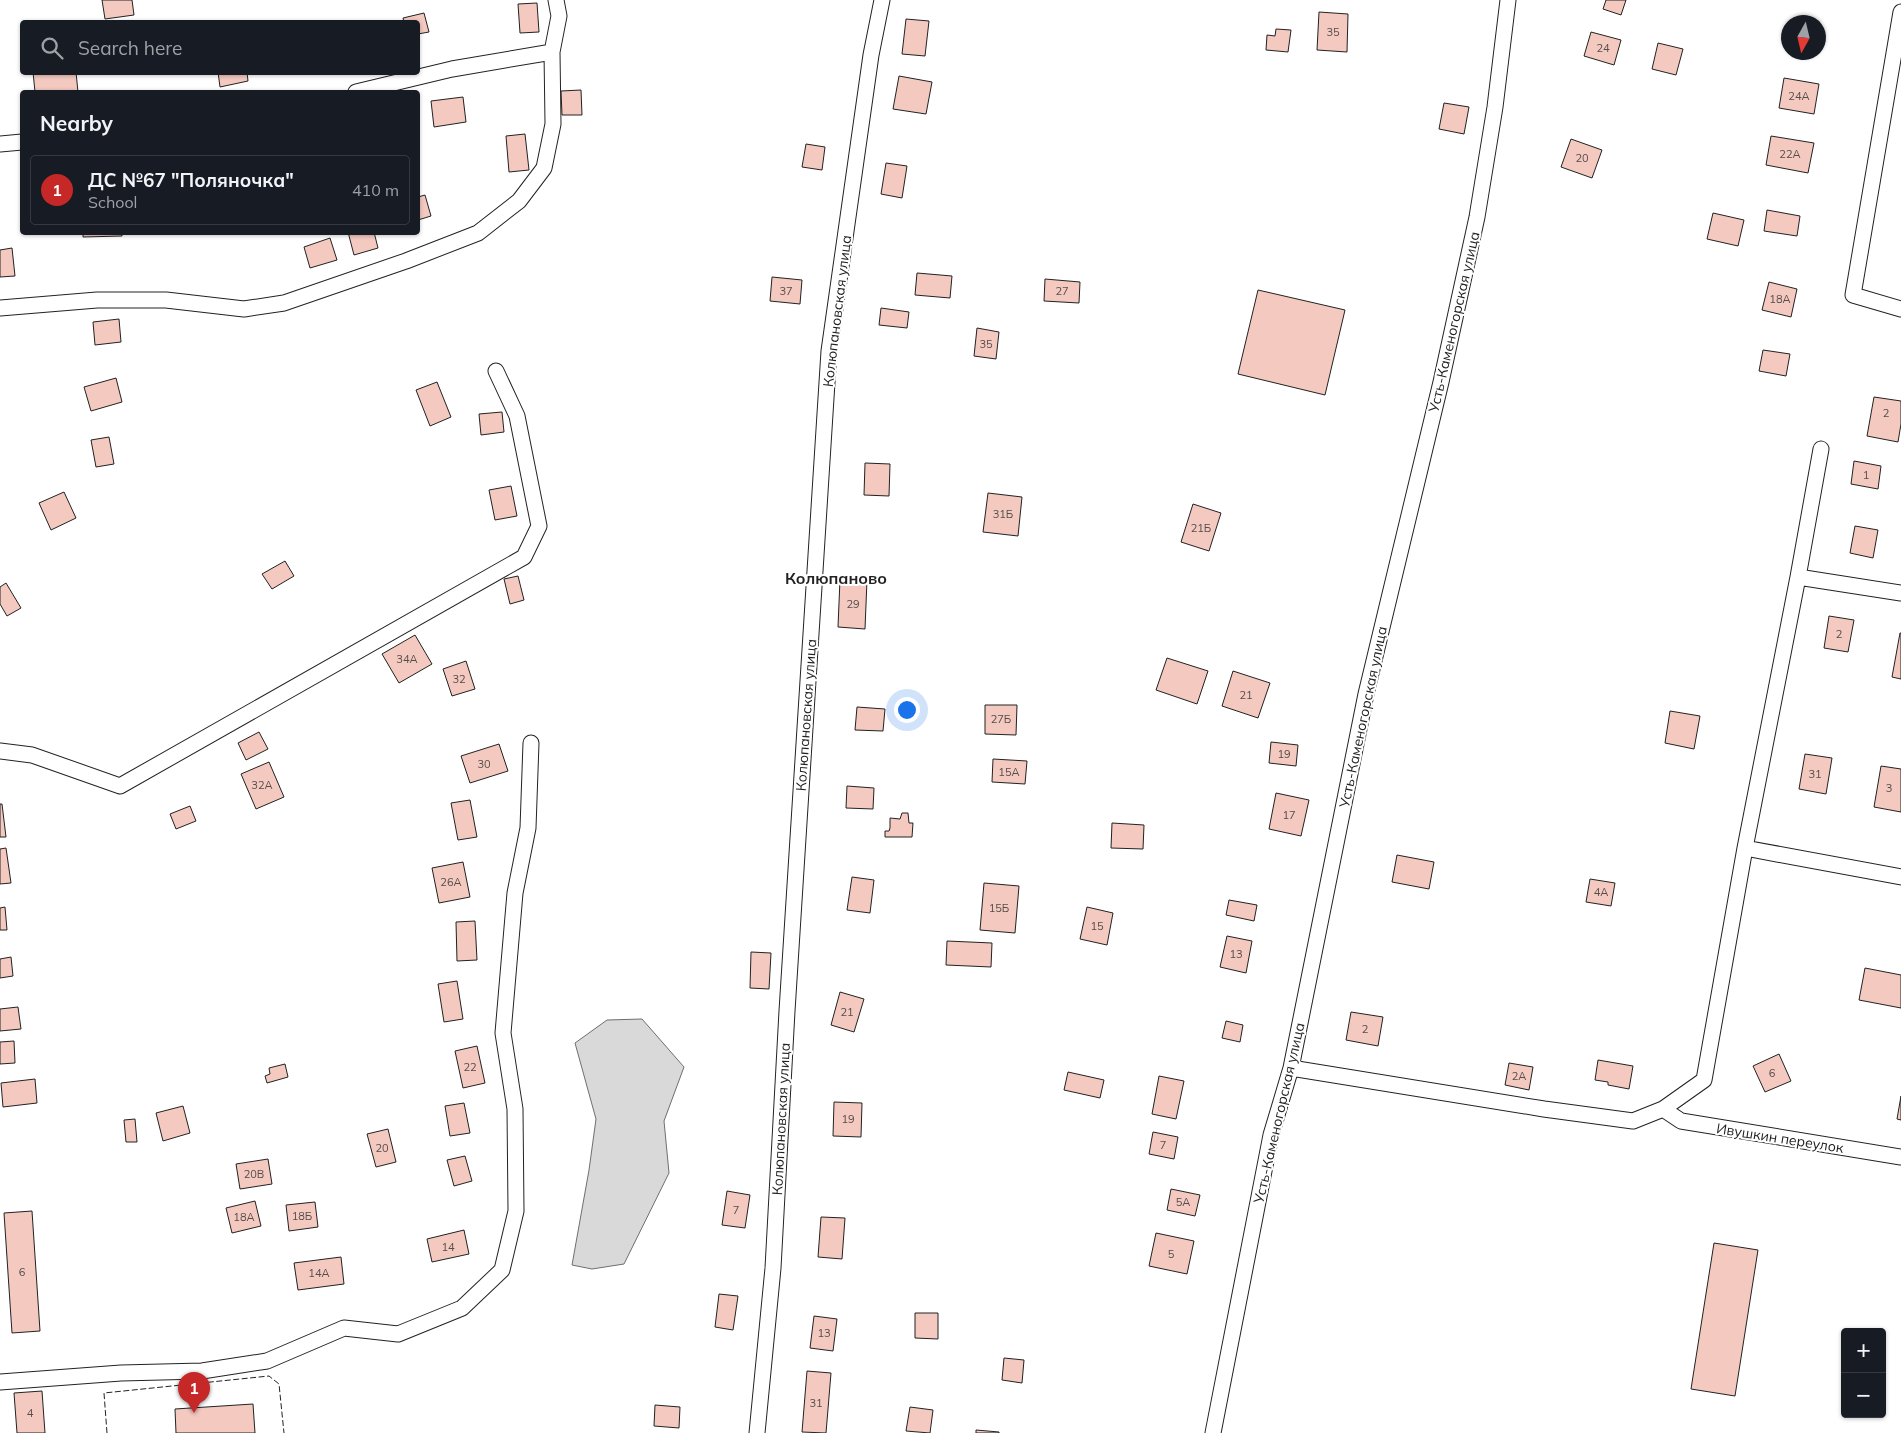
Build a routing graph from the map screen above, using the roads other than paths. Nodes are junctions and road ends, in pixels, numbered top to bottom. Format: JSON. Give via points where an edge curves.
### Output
{"nodes":[{"id":1,"x":556,"y":0,"type":"edge"},
{"id":2,"x":882,"y":0,"type":"edge"},
{"id":3,"x":1508,"y":0,"type":"edge"},
{"id":4,"x":1901,"y":12,"type":"edge"},
{"id":5,"x":552,"y":52,"type":"junction"},
{"id":6,"x":364,"y":90,"type":"edge"},
{"id":7,"x":20,"y":142,"type":"edge"},
{"id":8,"x":0,"y":144,"type":"edge"},
{"id":9,"x":0,"y":308,"type":"edge"},
{"id":10,"x":1901,"y":308,"type":"edge"},
{"id":11,"x":496,"y":371,"type":"dead end"},
{"id":12,"x":1821,"y":449,"type":"dead end"},
{"id":13,"x":1798,"y":578,"type":"junction"},
{"id":14,"x":1901,"y":593,"type":"edge"},
{"id":15,"x":531,"y":743,"type":"dead end"},
{"id":16,"x":0,"y":751,"type":"edge"},
{"id":17,"x":1745,"y":848,"type":"junction"},
{"id":18,"x":1901,"y":877,"type":"edge"},
{"id":19,"x":1291,"y":1068,"type":"junction"},
{"id":20,"x":1664,"y":1109,"type":"junction"},
{"id":21,"x":1901,"y":1157,"type":"edge"},
{"id":22,"x":0,"y":1382,"type":"edge"},
{"id":23,"x":757,"y":1433,"type":"edge"},
{"id":24,"x":1213,"y":1433,"type":"edge"}],
"edges":[{"from":1,"to":5,"type":"street","via":[[559,16]]},
{"from":2,"to":23,"type":"street","name":"Колюпановская улица","via":[[871,54],[829,352],[774,1268]]},
{"from":3,"to":19,"type":"street","name":"Усть-Каменогорская улица","via":[[1478,217],[1366,694]]},
{"from":4,"to":10,"type":"street","via":[[1853,295]]},
{"from":5,"to":6,"type":"street","via":[[452,69]]},
{"from":5,"to":9,"type":"street","via":[[553,124],[544,168],[518,201],[478,233],[284,303],[244,309],[166,300],[97,300]]},
{"from":7,"to":8,"type":"street"},
{"from":11,"to":16,"type":"street","via":[[517,416],[539,526],[524,557],[120,786],[32,755]]},
{"from":12,"to":13,"type":"street"},
{"from":13,"to":14,"type":"street"},
{"from":13,"to":17,"type":"street"},
{"from":15,"to":22,"type":"street","via":[[528,828],[515,893],[503,1033],[515,1109],[516,1211],[502,1270],[462,1308],[398,1334],[344,1328],[267,1361],[202,1371]]},
{"from":17,"to":18,"type":"street"},
{"from":17,"to":20,"type":"street","via":[[1704,1080]]},
{"from":19,"to":20,"type":"street","via":[[1544,1109],[1633,1120]]},
{"from":19,"to":24,"type":"street","name":"Усть-Каменогорская улица","via":[[1270,1135]]},
{"from":20,"to":21,"type":"street","name":"Ивушкин переулок","via":[[1681,1121]]}]}
